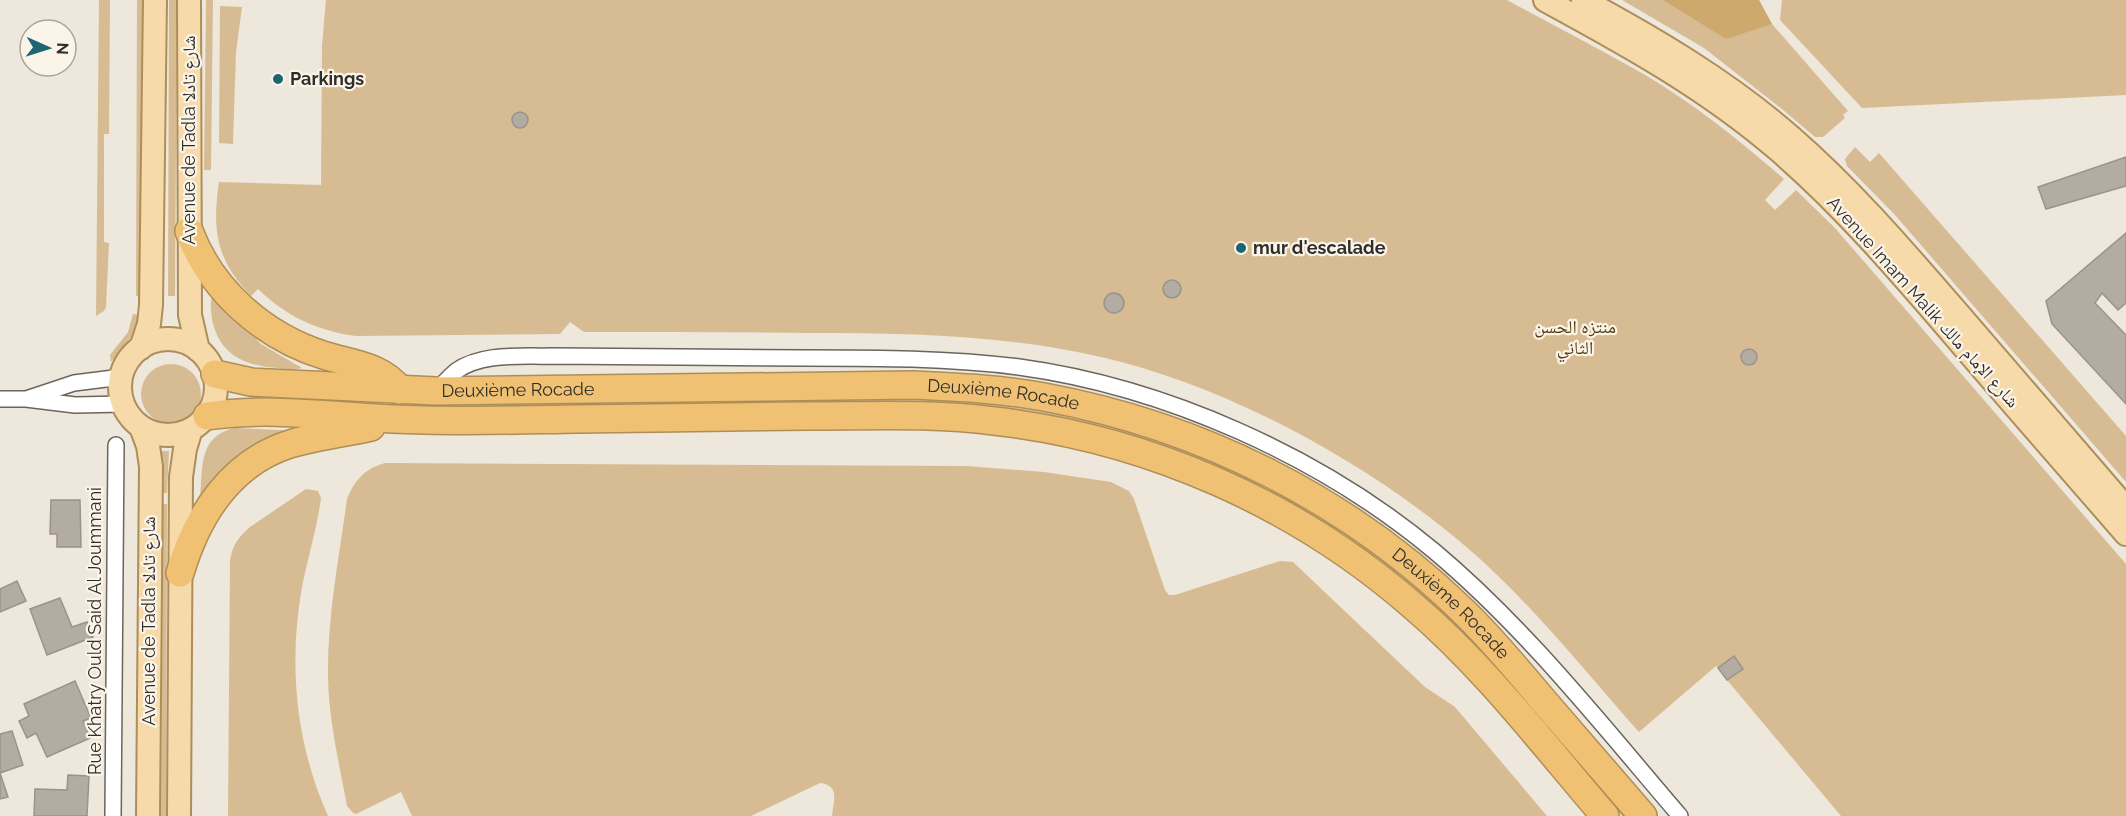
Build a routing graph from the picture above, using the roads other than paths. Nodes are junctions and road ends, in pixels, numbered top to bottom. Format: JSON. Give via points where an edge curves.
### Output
{"nodes":[{"id":1,"x":155,"y":0,"type":"edge"},
{"id":2,"x":189,"y":0,"type":"edge"},
{"id":3,"x":1545,"y":0,"type":"edge"},
{"id":4,"x":1583,"y":0,"type":"edge"},
{"id":5,"x":189,"y":231,"type":"junction"},
{"id":6,"x":141,"y":348,"type":"junction"},
{"id":7,"x":198,"y":350,"type":"junction"},
{"id":8,"x":215,"y":374,"type":"junction"},
{"id":9,"x":122,"y":377,"type":"junction"},
{"id":10,"x":400,"y":390,"type":"junction"},
{"id":11,"x":436,"y":391,"type":"junction"},
{"id":12,"x":0,"y":399,"type":"edge"},
{"id":13,"x":26,"y":399,"type":"junction"},
{"id":14,"x":124,"y":404,"type":"junction"},
{"id":15,"x":392,"y":419,"type":"junction"},
{"id":16,"x":199,"y":422,"type":"junction"},
{"id":17,"x":141,"y":426,"type":"junction"},
{"id":18,"x":116,"y":446,"type":"dead end"},
{"id":19,"x":2126,"y":508,"type":"edge"},
{"id":20,"x":2126,"y":534,"type":"edge"},
{"id":21,"x":180,"y":573,"type":"junction"},
{"id":22,"x":113,"y":816,"type":"edge"},
{"id":23,"x":148,"y":816,"type":"edge"},
{"id":24,"x":179,"y":816,"type":"edge"},
{"id":25,"x":1605,"y":816,"type":"edge"},
{"id":26,"x":1643,"y":816,"type":"edge"},
{"id":27,"x":1680,"y":816,"type":"edge"}],
"edges":[{"from":1,"to":6,"type":"main road","name":"Avenue de Tadla شارع تادلا","via":[[151,305]]},
{"from":2,"to":5,"type":"main road","name":"Avenue de Tadla شارع تادلا"},
{"from":3,"to":20,"type":"main road","name":"Avenue Imam Malik شارع الإمام مالك","via":[[1691,84],[1805,174],[1875,244]]},
{"from":4,"to":19,"type":"main road","name":"Avenue Imam Malik شارع الإمام مالك","via":[[1704,70],[1819,161],[1886,231]]},
{"from":5,"to":7,"type":"main road","name":"Avenue de Tadla شارع تادلا","via":[[190,315]]},
{"from":5,"to":10,"type":"highway","via":[[217,279],[254,320],[321,355],[377,371],[392,379]]},
{"from":6,"to":7,"type":"main road","via":[[170,339]]},
{"from":6,"to":9,"type":"main road","via":[[132,356]]},
{"from":7,"to":8,"type":"main road"},
{"from":8,"to":10,"type":"highway","name":"Deuxième Rocade","via":[[251,382]]},
{"from":8,"to":16,"type":"main road","via":[[216,396]]},
{"from":9,"to":13,"type":"street","via":[[74,383]]},
{"from":9,"to":14,"type":"main road"},
{"from":10,"to":11,"type":"highway","name":"Deuxième Rocade"},
{"from":11,"to":26,"type":"highway","name":"Deuxième Rocade","via":[[956,387],[1074,403],[1169,430],[1288,482],[1397,554],[1493,641]]},
{"from":11,"to":27,"type":"street","via":[[456,372],[493,358],[933,359],[1021,368],[1097,382],[1171,404],[1308,465],[1372,504],[1432,549],[1488,599]]},
{"from":12,"to":13,"type":"street"},
{"from":13,"to":14,"type":"street","via":[[75,405]]},
{"from":14,"to":17,"type":"main road"},
{"from":15,"to":16,"type":"highway","name":"Deuxième Rocade","via":[[261,411]]},
{"from":15,"to":21,"type":"highway","via":[[288,445],[254,460],[211,504],[191,541]]},
{"from":15,"to":25,"type":"highway","name":"Deuxième Rocade","via":[[955,417],[1079,435],[1159,459],[1274,510],[1337,548],[1412,604],[1473,662]]},
{"from":16,"to":17,"type":"main road","via":[[175,435],[157,434]]},
{"from":16,"to":21,"type":"main road","name":"Avenue de Tadla شارع تادلا","via":[[181,468]]},
{"from":17,"to":23,"type":"main road","name":"Avenue de Tadla شارع تادلا","via":[[151,467]]},
{"from":18,"to":22,"type":"street","name":"Rue Khatry Ould Said Al Joummani"},
{"from":21,"to":24,"type":"main road","name":"Avenue de Tadla شارع تادلا"}]}
